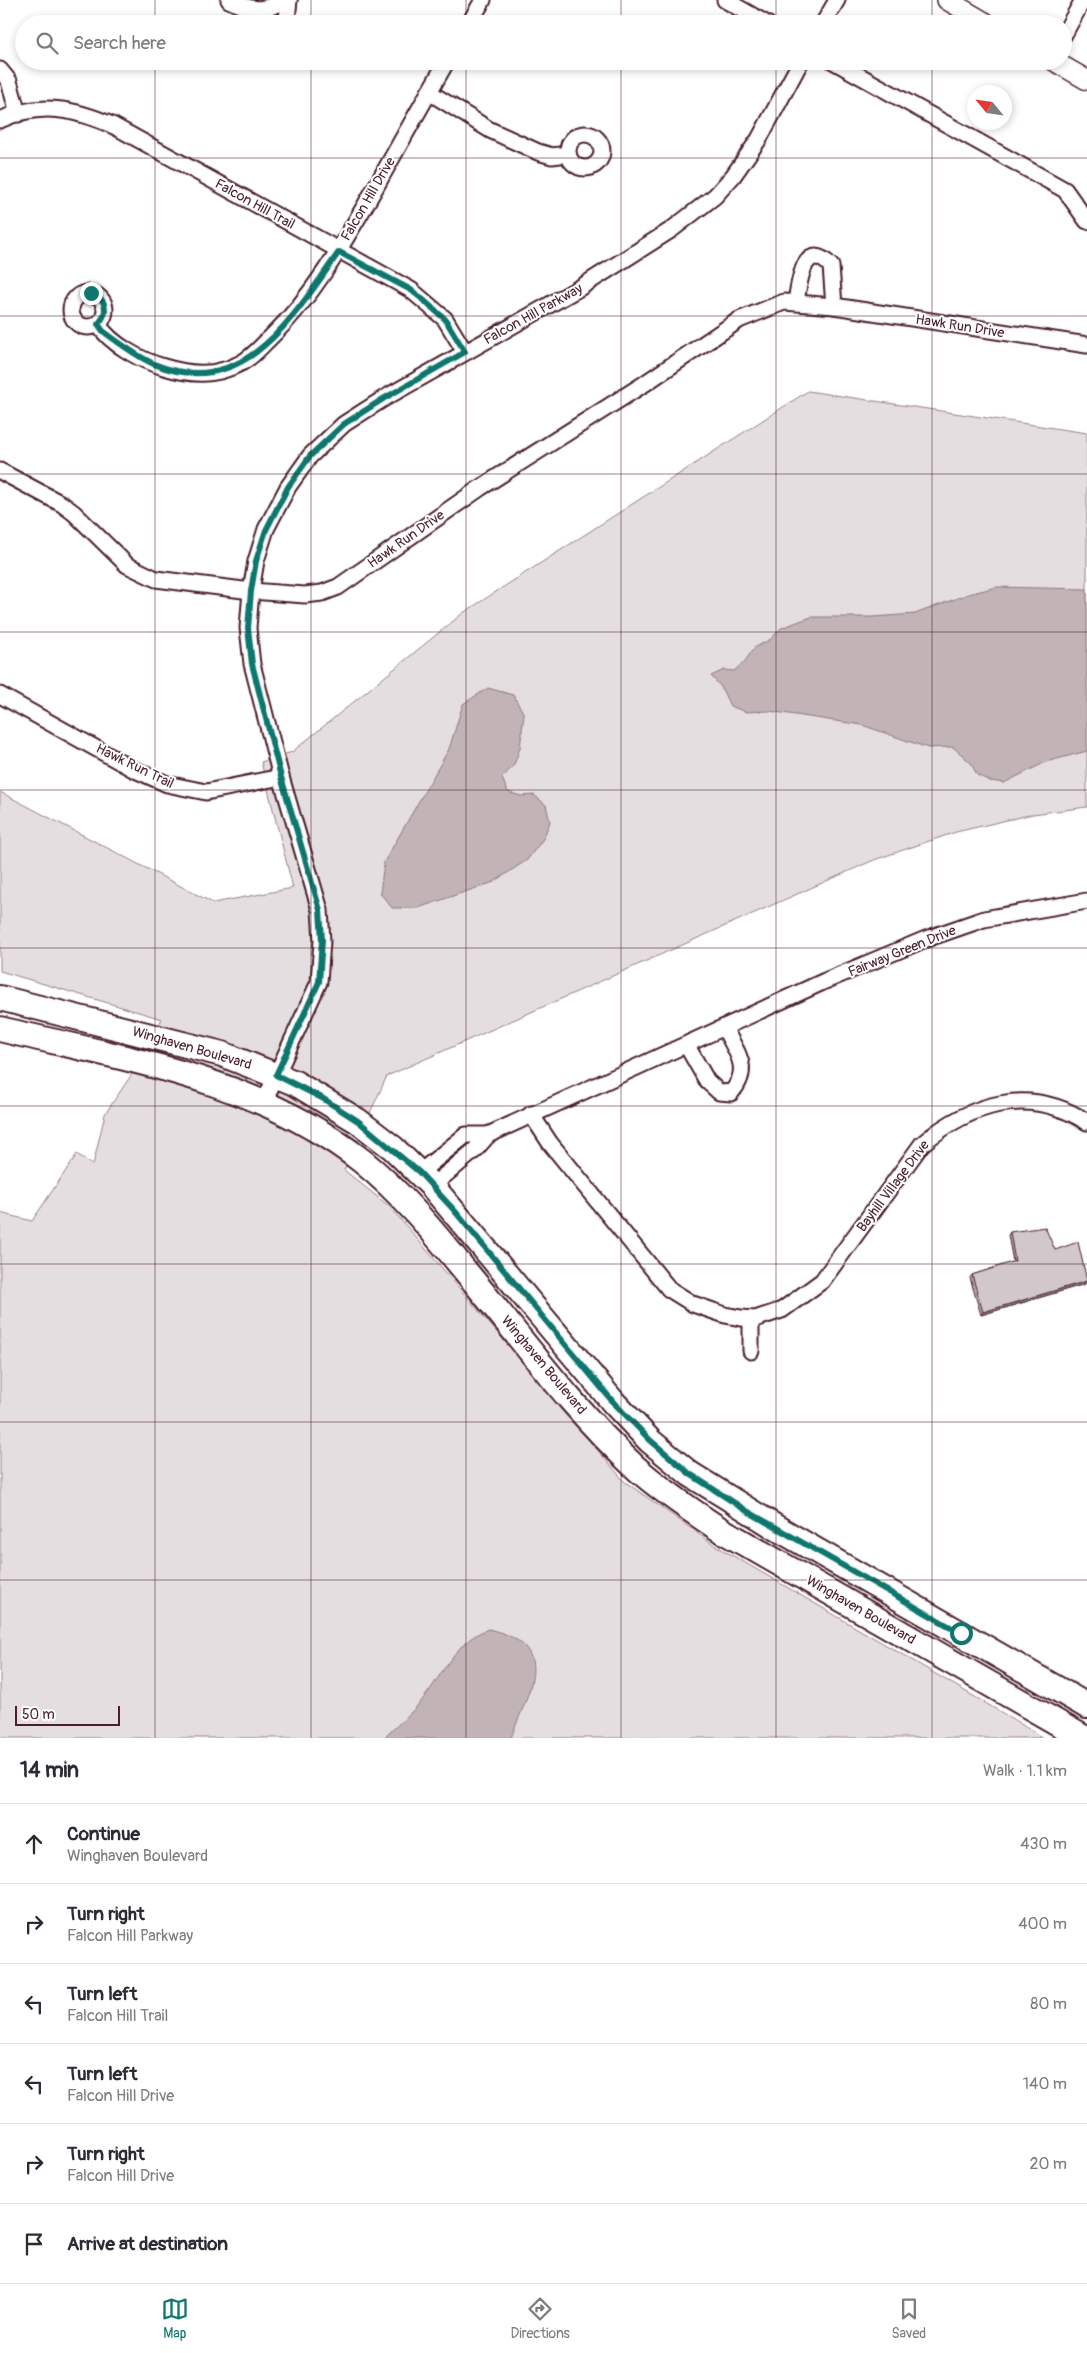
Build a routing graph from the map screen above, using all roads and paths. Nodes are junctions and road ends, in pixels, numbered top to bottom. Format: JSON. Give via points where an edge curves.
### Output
{"nodes":[{"id":1,"x":229,"y":0,"type":"edge"},
{"id":2,"x":289,"y":0,"type":"edge"},
{"id":3,"x":483,"y":0,"type":"edge"},
{"id":4,"x":725,"y":0,"type":"edge"},
{"id":5,"x":837,"y":0,"type":"edge"},
{"id":6,"x":947,"y":0,"type":"edge"},
{"id":7,"x":1083,"y":0,"type":"edge"},
{"id":8,"x":251,"y":9,"type":"junction"},
{"id":9,"x":254,"y":15,"type":"edge"},
{"id":10,"x":288,"y":15,"type":"edge"},
{"id":11,"x":474,"y":15,"type":"edge"},
{"id":12,"x":751,"y":15,"type":"edge"},
{"id":13,"x":828,"y":15,"type":"edge"},
{"id":14,"x":973,"y":15,"type":"edge"},
{"id":15,"x":1072,"y":20,"type":"edge"},
{"id":16,"x":0,"y":70,"type":"edge"},
{"id":17,"x":442,"y":70,"type":"edge"},
{"id":18,"x":796,"y":70,"type":"edge"},
{"id":19,"x":849,"y":70,"type":"edge"},
{"id":20,"x":1070,"y":70,"type":"edge"},
{"id":21,"x":1087,"y":80,"type":"edge"},
{"id":22,"x":429,"y":92,"type":"junction"},
{"id":23,"x":18,"y":114,"type":"junction"},
{"id":24,"x":0,"y":120,"type":"edge"},
{"id":25,"x":568,"y":154,"type":"dead end"},
{"id":26,"x":1087,"y":221,"type":"edge"},
{"id":27,"x":339,"y":252,"type":"junction"},
{"id":28,"x":796,"y":302,"type":"junction"},
{"id":29,"x":834,"y":306,"type":"junction"},
{"id":30,"x":98,"y":324,"type":"dead end"},
{"id":31,"x":1087,"y":346,"type":"edge"},
{"id":32,"x":465,"y":352,"type":"junction"},
{"id":33,"x":0,"y":471,"type":"edge"},
{"id":34,"x":251,"y":591,"type":"junction"},
{"id":35,"x":0,"y":695,"type":"edge"},
{"id":36,"x":281,"y":777,"type":"junction"},
{"id":37,"x":1087,"y":901,"type":"edge"},
{"id":38,"x":0,"y":998,"type":"edge"},
{"id":39,"x":0,"y":1029,"type":"edge"},
{"id":40,"x":725,"y":1029,"type":"junction"},
{"id":41,"x":687,"y":1046,"type":"junction"},
{"id":42,"x":276,"y":1075,"type":"junction"},
{"id":43,"x":264,"y":1102,"type":"junction"},
{"id":44,"x":531,"y":1114,"type":"junction"},
{"id":45,"x":1087,"y":1122,"type":"edge"},
{"id":46,"x":425,"y":1179,"type":"junction"},
{"id":47,"x":751,"y":1319,"type":"junction"},
{"id":48,"x":751,"y":1351,"type":"dead end"},
{"id":49,"x":1087,"y":1706,"type":"edge"},
{"id":50,"x":1084,"y":1738,"type":"edge"}],
"edges":[{"from":1,"to":8,"type":"street"},
{"from":2,"to":8,"type":"street","via":[[269,9]]},
{"from":2,"to":10,"type":"street"},
{"from":3,"to":11,"type":"street"},
{"from":4,"to":12,"type":"street"},
{"from":5,"to":13,"type":"street"},
{"from":6,"to":14,"type":"street"},
{"from":7,"to":15,"type":"street"},
{"from":8,"to":9,"type":"street"},
{"from":16,"to":23,"type":"street","via":[[9,81]]},
{"from":17,"to":22,"type":"street","name":"Falcon Hill Drive"},
{"from":18,"to":32,"type":"street","name":"Falcon Hill Parkway","via":[[759,139],[734,176],[715,196],[624,260]]},
{"from":19,"to":26,"type":"street","via":[[1065,190]]},
{"from":20,"to":21,"type":"street"},
{"from":22,"to":25,"type":"street","via":[[490,130],[522,145],[547,155]]},
{"from":22,"to":27,"type":"street","name":"Falcon Hill Drive"},
{"from":23,"to":24,"type":"street","name":"Falcon Hill Trail"},
{"from":23,"to":27,"type":"street","name":"Falcon Hill Trail","via":[[44,108],[72,110],[107,123]]},
{"from":27,"to":30,"type":"street","name":"Falcon Hill Drive","via":[[295,313],[249,359],[219,372],[198,375],[154,364],[116,341]]},
{"from":27,"to":32,"type":"street","name":"Falcon Hill Trail","via":[[418,295],[445,319]]},
{"from":28,"to":29,"type":"street","name":"Hawk Run Drive"},
{"from":28,"to":29,"type":"street","via":[[803,266],[814,258],[831,266]]},
{"from":28,"to":34,"type":"street","name":"Hawk Run Drive","via":[[784,302],[739,320],[480,488],[338,587],[322,593],[305,594]]},
{"from":29,"to":31,"type":"street","name":"Hawk Run Drive"},
{"from":32,"to":34,"type":"street","name":"Falcon Hill Parkway","via":[[344,424],[310,456],[288,487],[266,530]]},
{"from":33,"to":34,"type":"street","name":"Hawk Run Drive","via":[[62,504],[127,565],[156,579]]},
{"from":34,"to":36,"type":"street","name":"Falcon Hill Parkway","via":[[248,628],[252,664]]},
{"from":35,"to":36,"type":"street","name":"Hawk Run Trail","via":[[133,768],[176,787],[206,792]]},
{"from":36,"to":42,"type":"street","name":"Falcon Hill Parkway","via":[[320,910],[322,940],[319,982]]},
{"from":37,"to":40,"type":"street","name":"Fairway Green Drive","via":[[984,919],[926,939],[826,981]]},
{"from":38,"to":42,"type":"main road","name":"Winghaven Boulevard","via":[[194,1046]]},
{"from":39,"to":43,"type":"main road","name":"Winghaven Boulevard","via":[[178,1072]]},
{"from":40,"to":41,"type":"street","name":"Fairway Green Drive"},
{"from":40,"to":41,"type":"street","via":[[743,1067],[740,1082],[731,1093],[718,1092],[707,1081]]},
{"from":41,"to":44,"type":"street","name":"Fairway Green Drive"},
{"from":42,"to":43,"type":"street","name":"Falcon Hill Parkway"},
{"from":42,"to":46,"type":"main road","name":"Winghaven Boulevard","via":[[358,1121]]},
{"from":43,"to":50,"type":"main road","name":"Winghaven Boulevard","via":[[320,1132],[401,1196],[600,1431],[677,1501],[716,1527]]},
{"from":44,"to":46,"type":"street","name":"Fairway Green Drive","via":[[488,1135],[475,1150]]},
{"from":44,"to":47,"type":"street","name":"Bayhill Village Drive","via":[[550,1143],[669,1289],[693,1304],[725,1315]]},
{"from":45,"to":47,"type":"street","name":"Bayhill Village Drive","via":[[1064,1111],[1020,1102],[966,1113],[942,1127],[922,1144],[822,1281],[782,1310]]},
{"from":46,"to":49,"type":"main road","name":"Winghaven Boulevard","via":[[614,1403],[690,1474],[777,1528]]},
{"from":47,"to":48,"type":"street"}]}
